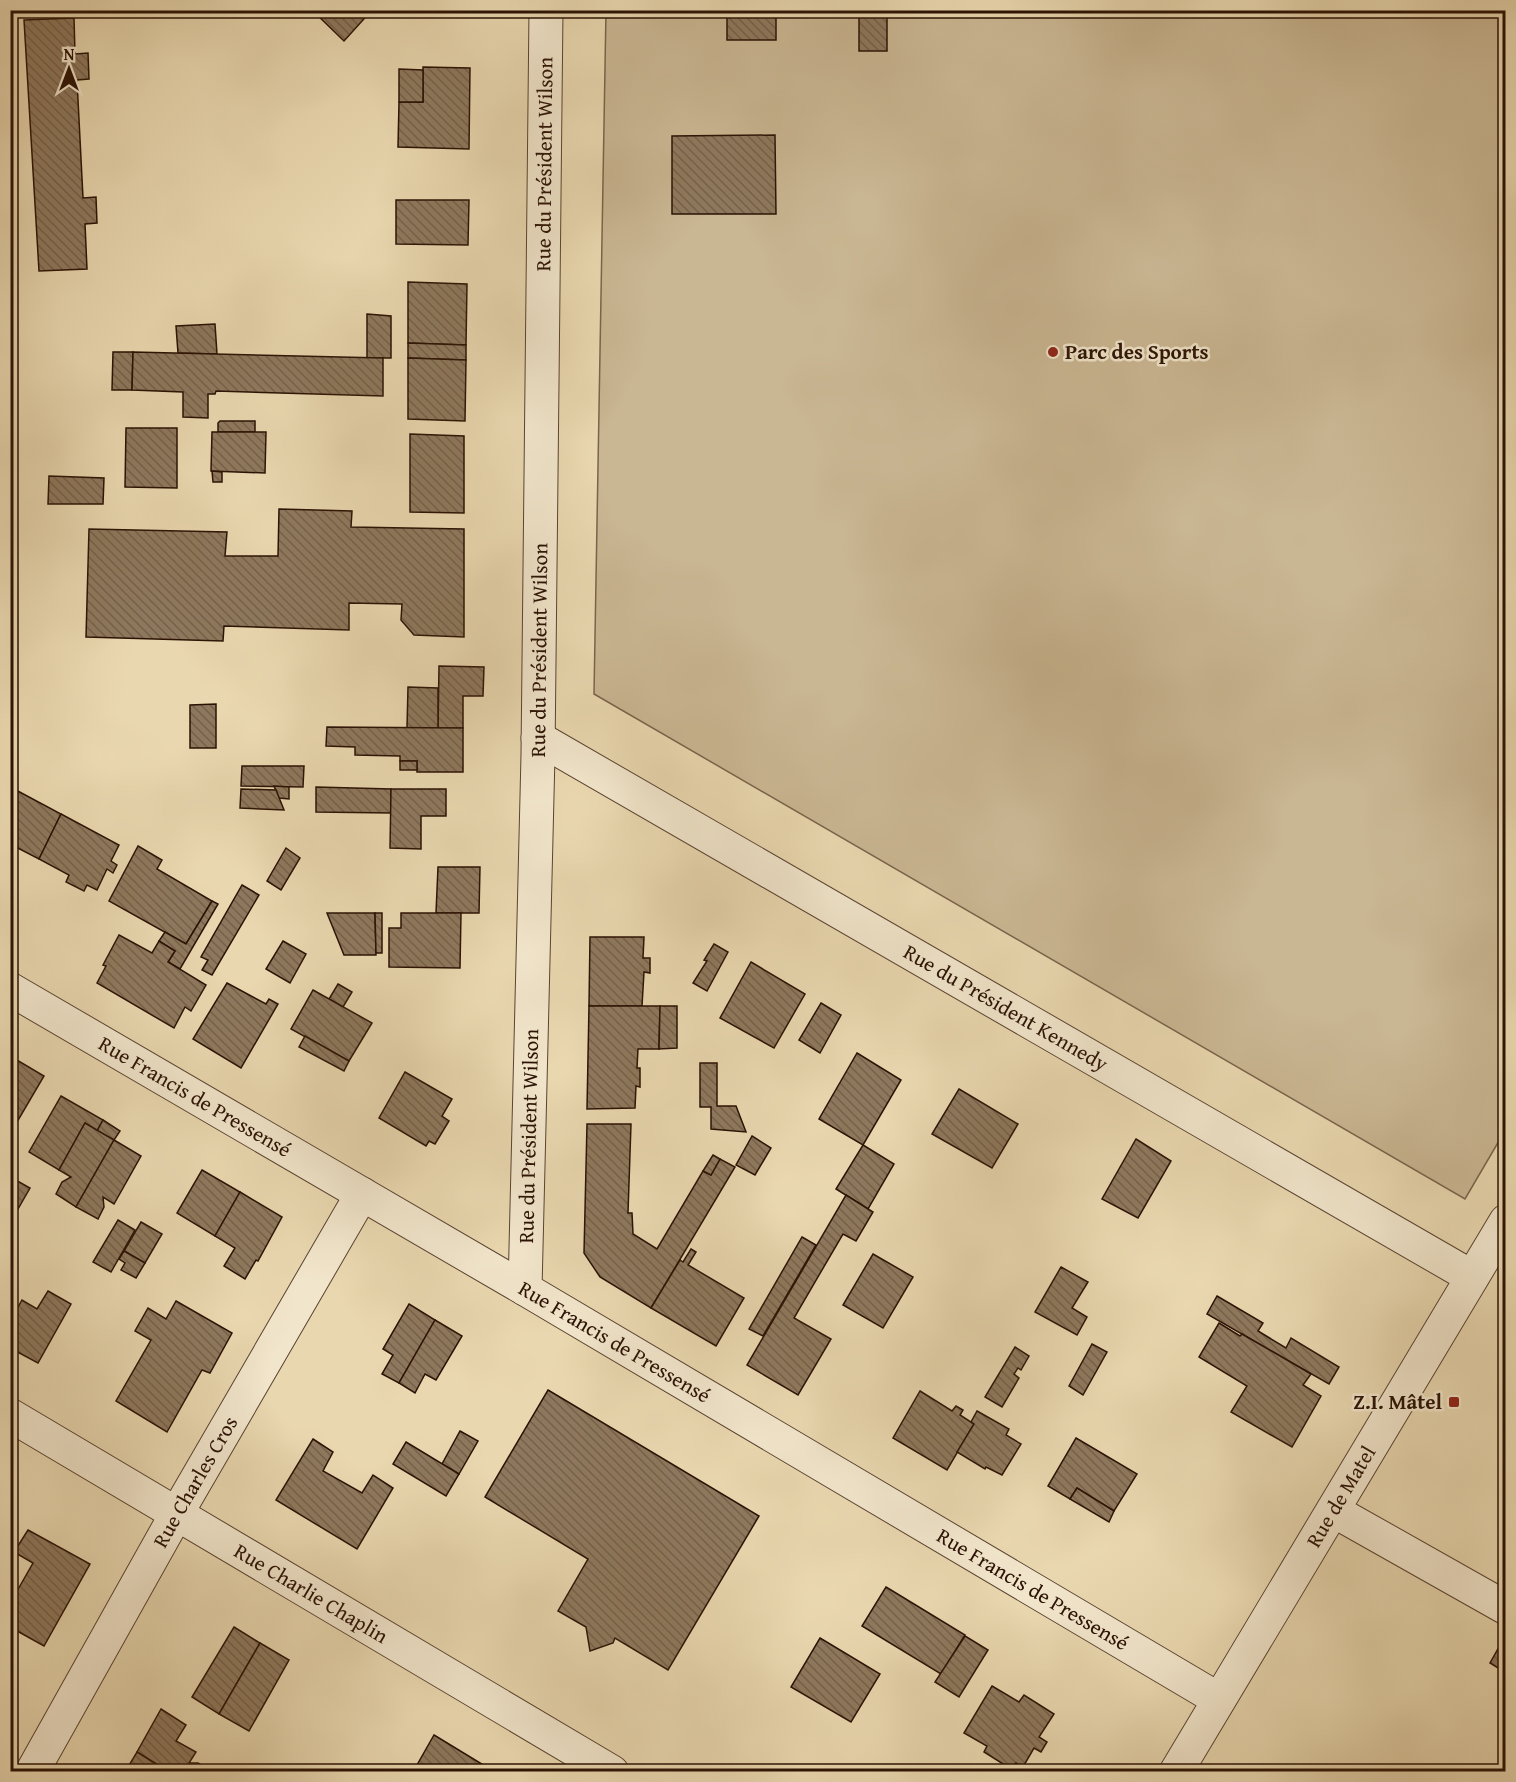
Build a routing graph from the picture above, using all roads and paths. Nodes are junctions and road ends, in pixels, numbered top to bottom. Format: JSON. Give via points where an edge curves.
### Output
{"nodes":[{"id":1,"x":546,"y":10,"type":"edge"},
{"id":2,"x":538,"y":738,"type":"junction"},
{"id":3,"x":10,"y":989,"type":"edge"},
{"id":4,"x":362,"y":1194,"type":"junction"},
{"id":5,"x":1506,"y":1221,"type":"edge"},
{"id":6,"x":1472,"y":1277,"type":"junction"},
{"id":7,"x":525,"y":1290,"type":"junction"},
{"id":8,"x":10,"y":1415,"type":"edge"},
{"id":9,"x":1334,"y":1511,"type":"junction"},
{"id":10,"x":177,"y":1514,"type":"junction"},
{"id":11,"x":1506,"y":1608,"type":"edge"},
{"id":12,"x":1218,"y":1699,"type":"junction"},
{"id":13,"x":32,"y":1772,"type":"edge"},
{"id":14,"x":612,"y":1772,"type":"edge"},
{"id":15,"x":1176,"y":1772,"type":"edge"}],
"edges":[{"from":1,"to":2,"type":"street","name":"Rue du Président Wilson"},
{"from":2,"to":6,"type":"street","name":"Rue du Président Kennedy"},
{"from":2,"to":7,"type":"street","name":"Rue du Président Wilson"},
{"from":3,"to":4,"type":"street","name":"Rue Francis de Pressensé"},
{"from":4,"to":7,"type":"street","name":"Rue Francis de Pressensé"},
{"from":4,"to":10,"type":"street","name":"Rue Charles Cros"},
{"from":5,"to":6,"type":"street","name":"Rue de Matel"},
{"from":6,"to":9,"type":"street","name":"Rue de Matel"},
{"from":7,"to":12,"type":"street","name":"Rue Francis de Pressensé"},
{"from":8,"to":10,"type":"street","name":"Rue Charlie Chaplin"},
{"from":9,"to":11,"type":"street"},
{"from":9,"to":12,"type":"street","name":"Rue de Matel"},
{"from":10,"to":13,"type":"street","name":"Rue Charles Cros"},
{"from":10,"to":14,"type":"street","name":"Rue Charlie Chaplin"},
{"from":12,"to":15,"type":"street","name":"Rue de Matel"}]}
